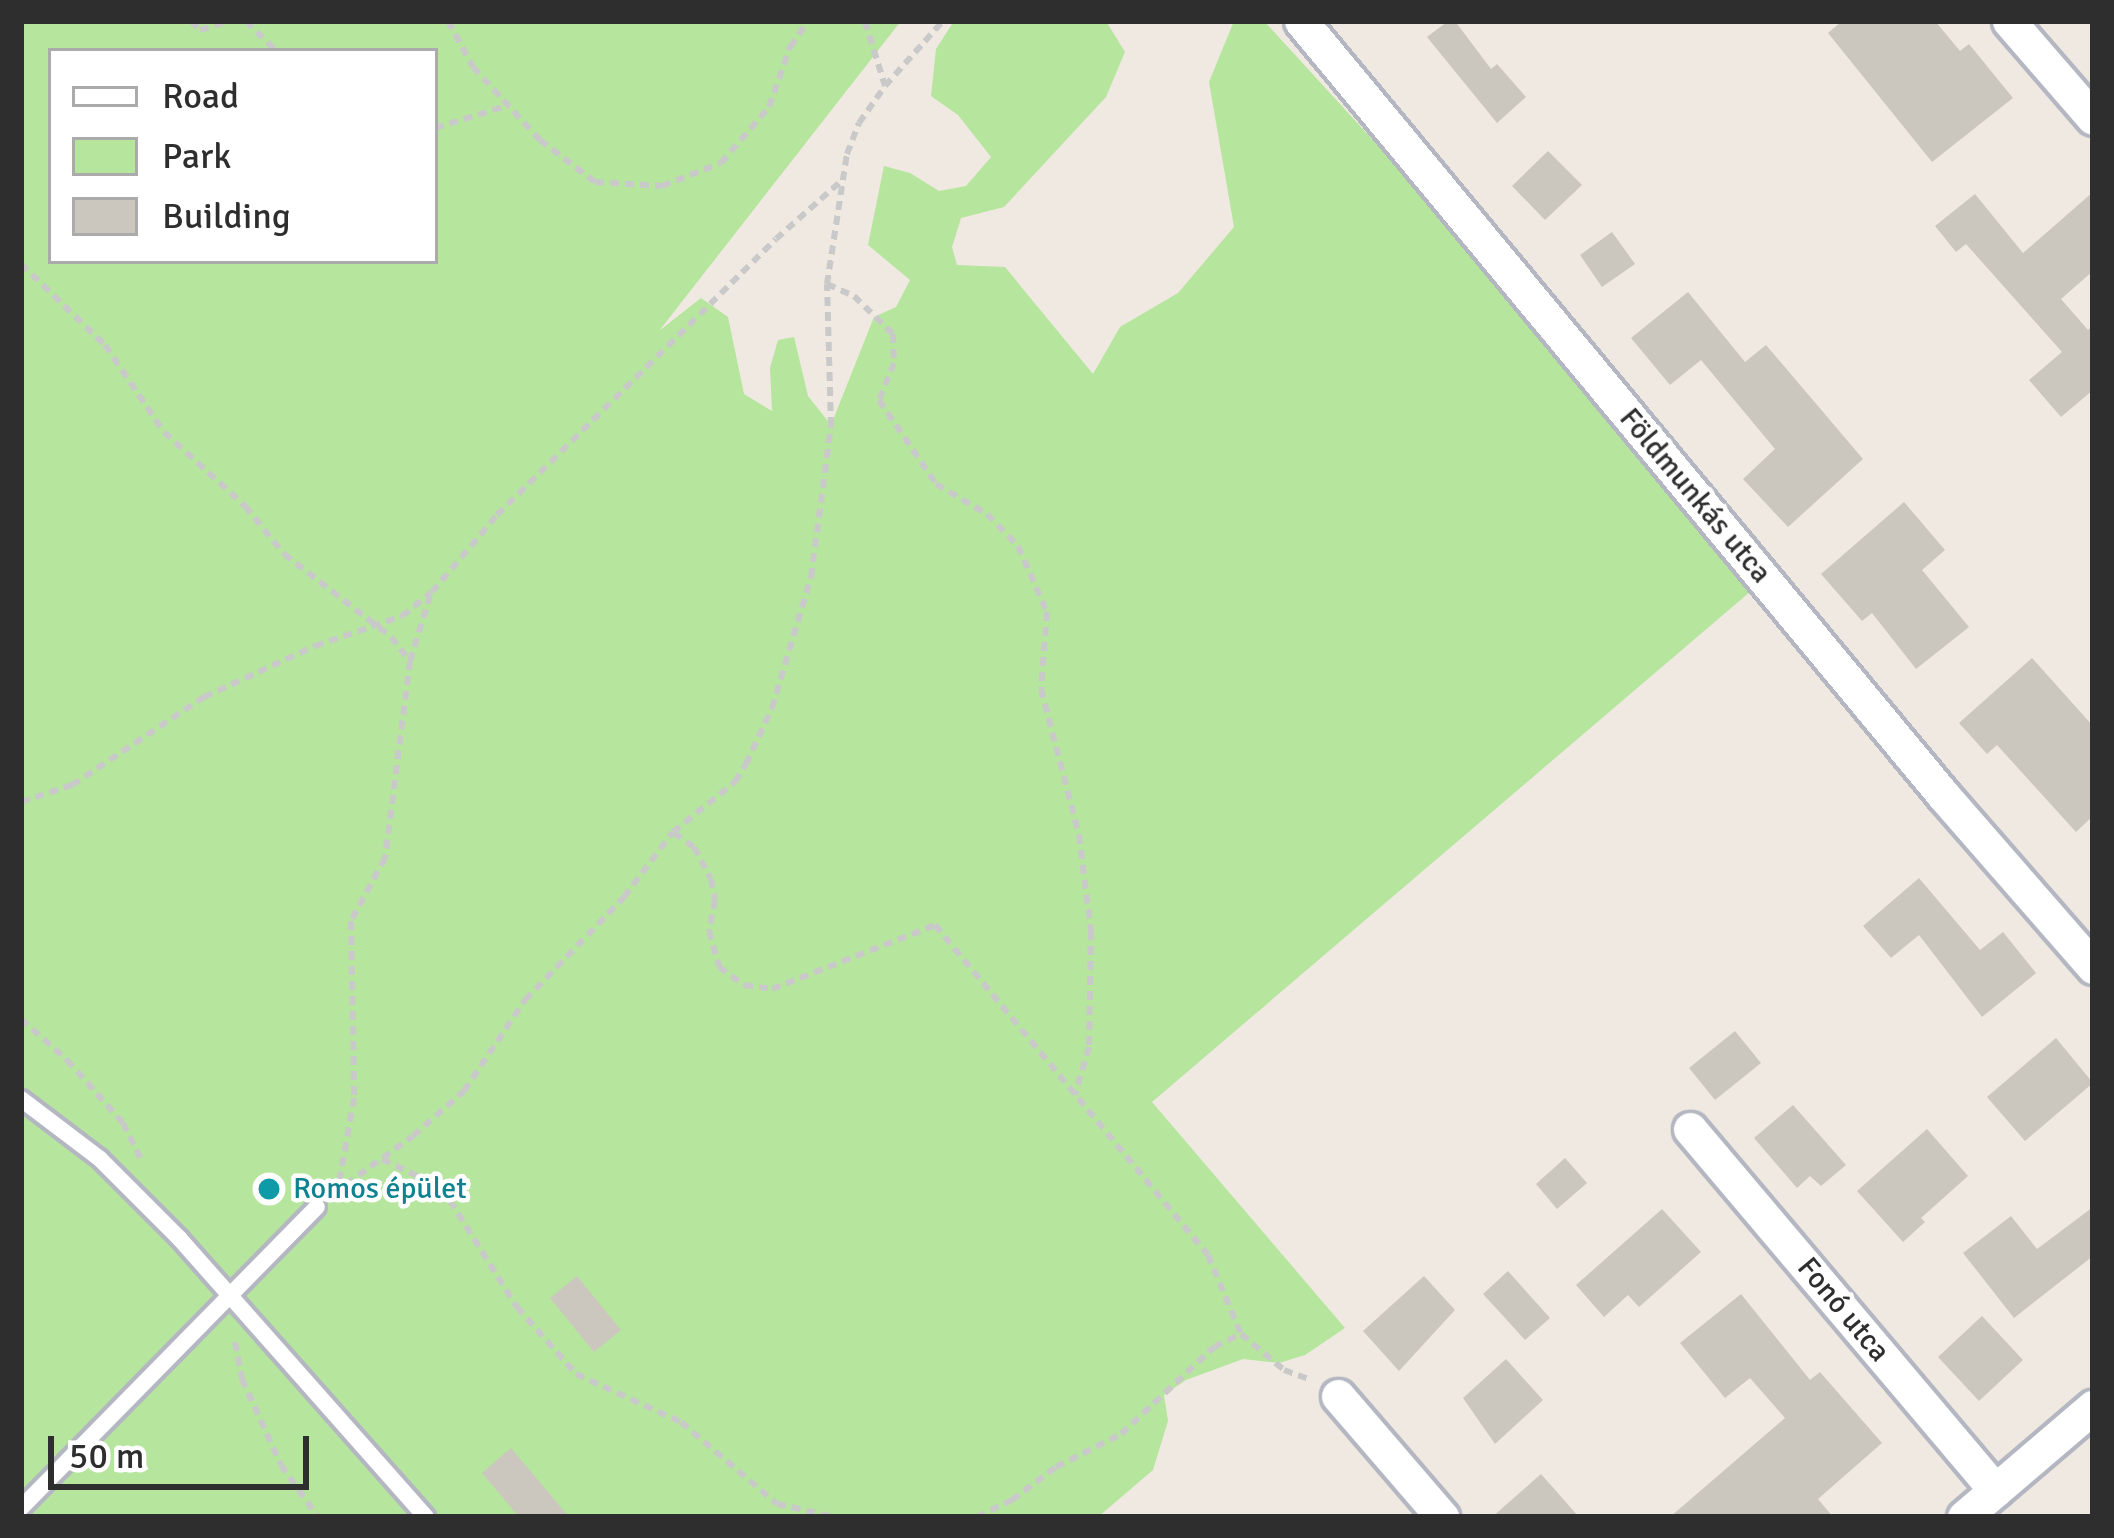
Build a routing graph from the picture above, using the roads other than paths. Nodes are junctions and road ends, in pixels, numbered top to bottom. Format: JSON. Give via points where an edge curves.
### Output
{"nodes":[{"id":1,"x":1301,"y":21,"type":"edge"},
{"id":2,"x":2008,"y":21,"type":"edge"},
{"id":3,"x":2093,"y":118,"type":"edge"},
{"id":4,"x":2093,"y":968,"type":"edge"},
{"id":5,"x":21,"y":1099,"type":"edge"},
{"id":6,"x":1690,"y":1129,"type":"dead end"},
{"id":7,"x":317,"y":1207,"type":"road end"},
{"id":8,"x":226,"y":1297,"type":"junction"},
{"id":9,"x":1338,"y":1396,"type":"road end"},
{"id":10,"x":2093,"y":1407,"type":"edge"},
{"id":11,"x":1995,"y":1490,"type":"junction"},
{"id":12,"x":21,"y":1508,"type":"edge"},
{"id":13,"x":426,"y":1517,"type":"edge"},
{"id":14,"x":1442,"y":1517,"type":"edge"},
{"id":15,"x":1964,"y":1517,"type":"edge"}],
"edges":[{"from":1,"to":4,"type":"street","name":"Földmunkás utca"},
{"from":2,"to":3,"type":"street"},
{"from":5,"to":8,"type":"lane","via":[[100,1159]]},
{"from":6,"to":11,"type":"street","name":"Fonó utca"},
{"from":7,"to":8,"type":"lane"},
{"from":8,"to":12,"type":"lane"},
{"from":8,"to":13,"type":"lane"},
{"from":9,"to":14,"type":"street"},
{"from":10,"to":11,"type":"street"},
{"from":11,"to":15,"type":"street"}]}
